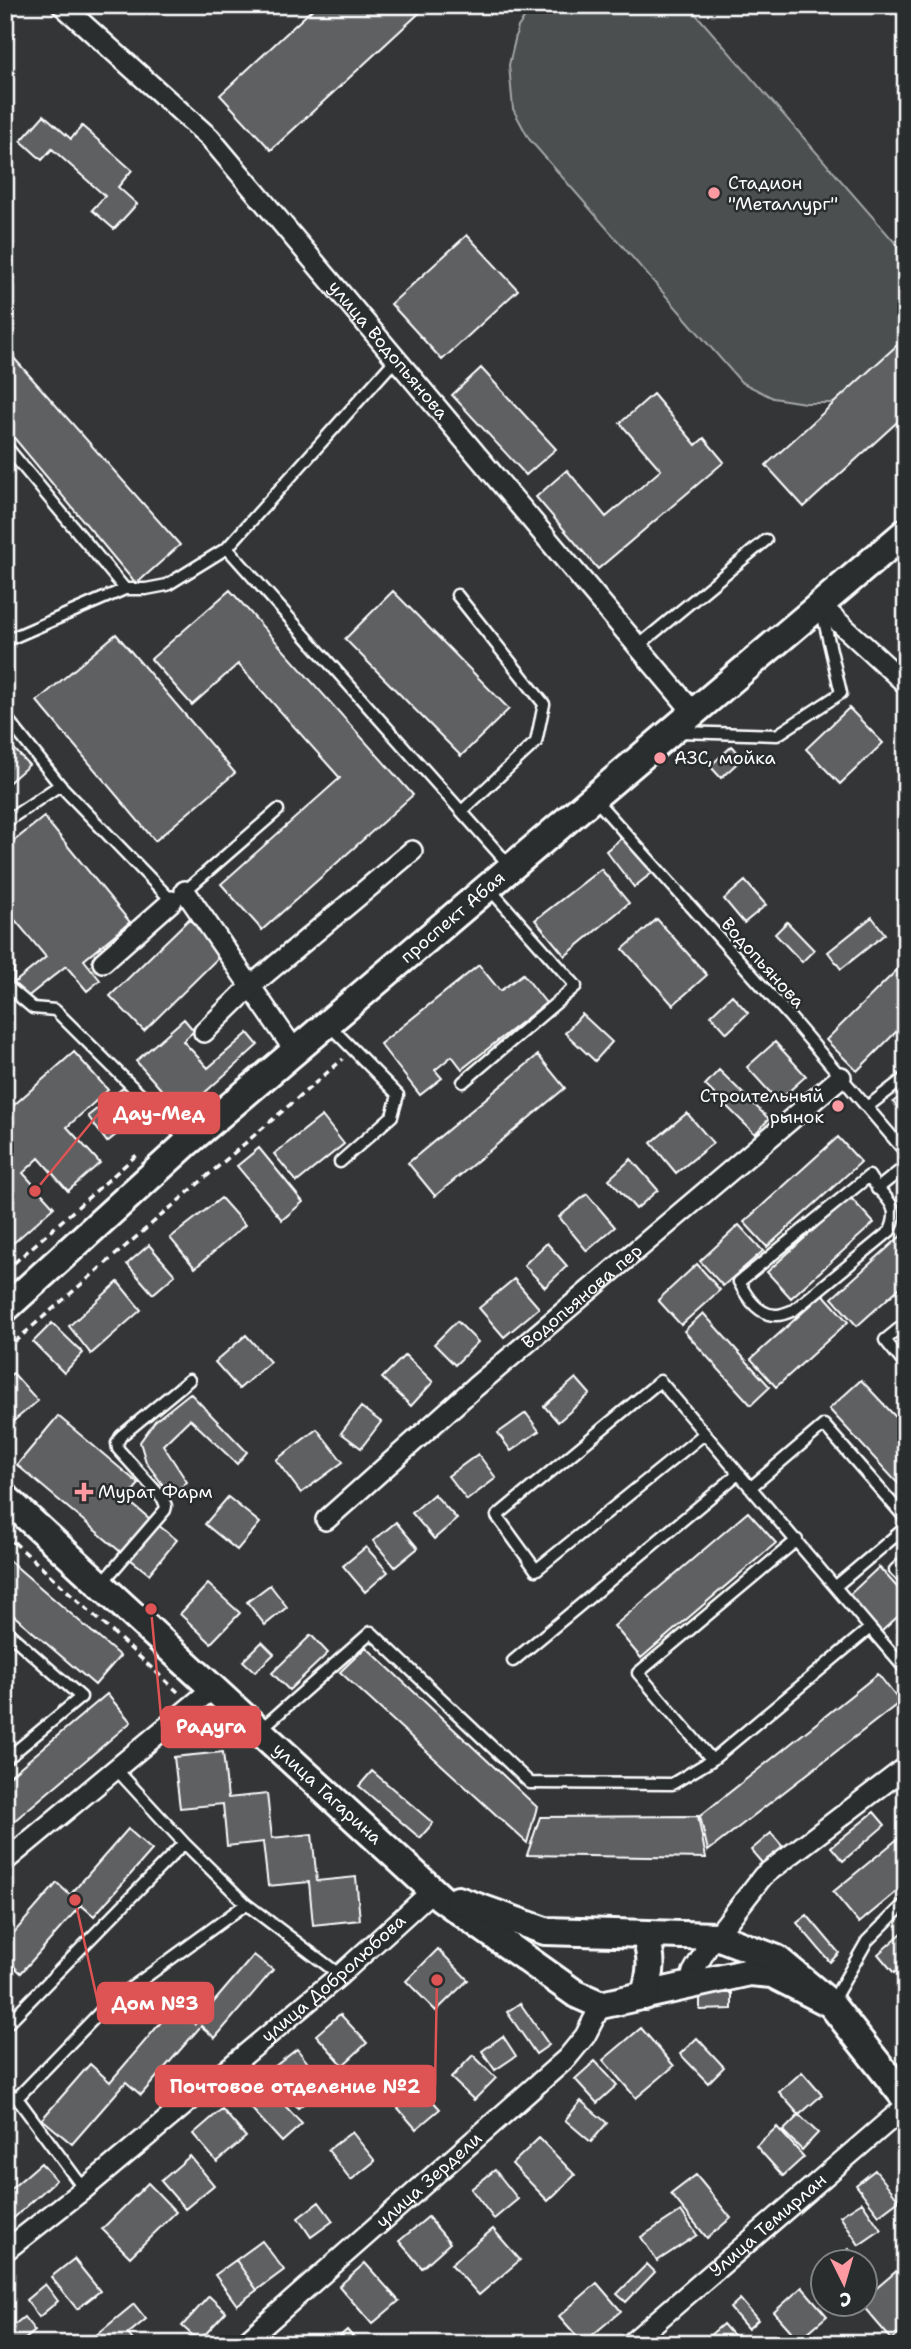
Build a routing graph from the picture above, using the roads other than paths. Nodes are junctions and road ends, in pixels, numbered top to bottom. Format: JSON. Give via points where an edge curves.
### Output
{"nodes":[{"id":1,"x":62,"y":5,"type":"edge"},
{"id":2,"x":396,"y":359,"type":"junction"},
{"id":3,"x":5,"y":445,"type":"edge"},
{"id":4,"x":906,"y":532,"type":"edge"},
{"id":5,"x":766,"y":540,"type":"dead end"},
{"id":6,"x":228,"y":548,"type":"junction"},
{"id":7,"x":125,"y":589,"type":"junction"},
{"id":8,"x":457,"y":595,"type":"dead end"},
{"id":9,"x":820,"y":605,"type":"junction"},
{"id":10,"x":5,"y":641,"type":"edge"},
{"id":11,"x":638,"y":646,"type":"junction"},
{"id":12,"x":906,"y":684,"type":"edge"},
{"id":13,"x":694,"y":713,"type":"junction"},
{"id":14,"x":5,"y":716,"type":"edge"},
{"id":15,"x":671,"y":732,"type":"junction"},
{"id":16,"x":60,"y":785,"type":"junction"},
{"id":17,"x":593,"y":797,"type":"junction"},
{"id":18,"x":278,"y":810,"type":"dead end"},
{"id":19,"x":461,"y":811,"type":"junction"},
{"id":20,"x":5,"y":821,"type":"edge"},
{"id":21,"x":412,"y":851,"type":"dead end"},
{"id":22,"x":511,"y":867,"type":"junction"},
{"id":23,"x":488,"y":887,"type":"junction"},
{"id":24,"x":179,"y":896,"type":"junction"},
{"id":25,"x":5,"y":961,"type":"edge"},
{"id":26,"x":103,"y":962,"type":"dead end"},
{"id":27,"x":252,"y":985,"type":"junction"},
{"id":28,"x":328,"y":1023,"type":"junction"},
{"id":29,"x":204,"y":1032,"type":"dead end"},
{"id":30,"x":295,"y":1051,"type":"junction"},
{"id":31,"x":841,"y":1077,"type":"junction"},
{"id":32,"x":906,"y":1077,"type":"edge"},
{"id":33,"x":463,"y":1082,"type":"dead end"},
{"id":34,"x":867,"y":1107,"type":"junction"},
{"id":35,"x":188,"y":1142,"type":"junction"},
{"id":36,"x":906,"y":1153,"type":"edge"},
{"id":37,"x":341,"y":1162,"type":"dead end"},
{"id":38,"x":906,"y":1166,"type":"edge"},
{"id":39,"x":877,"y":1189,"type":"junction"},
{"id":40,"x":5,"y":1309,"type":"edge"},
{"id":41,"x":906,"y":1323,"type":"edge"},
{"id":42,"x":906,"y":1366,"type":"edge"},
{"id":43,"x":189,"y":1380,"type":"dead end"},
{"id":44,"x":704,"y":1434,"type":"junction"},
{"id":45,"x":738,"y":1474,"type":"junction"},
{"id":46,"x":750,"y":1488,"type":"junction"},
{"id":47,"x":5,"y":1497,"type":"edge"},
{"id":48,"x":906,"y":1519,"type":"edge"},
{"id":49,"x":326,"y":1520,"type":"dead end"},
{"id":50,"x":906,"y":1527,"type":"edge"},
{"id":51,"x":797,"y":1540,"type":"junction"},
{"id":52,"x":906,"y":1560,"type":"edge"},
{"id":53,"x":906,"y":1581,"type":"edge"},
{"id":54,"x":102,"y":1583,"type":"junction"},
{"id":55,"x":836,"y":1586,"type":"junction"},
{"id":56,"x":870,"y":1628,"type":"junction"},
{"id":57,"x":5,"y":1630,"type":"edge"},
{"id":58,"x":513,"y":1661,"type":"dead end"},
{"id":59,"x":906,"y":1670,"type":"edge"},
{"id":60,"x":202,"y":1697,"type":"junction"},
{"id":61,"x":257,"y":1731,"type":"junction"},
{"id":62,"x":8,"y":1753,"type":"edge"},
{"id":63,"x":712,"y":1760,"type":"junction"},
{"id":64,"x":906,"y":1767,"type":"edge"},
{"id":65,"x":116,"y":1769,"type":"junction"},
{"id":66,"x":184,"y":1843,"type":"junction"},
{"id":67,"x":5,"y":1861,"type":"edge"},
{"id":68,"x":432,"y":1891,"type":"junction"},
{"id":69,"x":246,"y":1904,"type":"junction"},
{"id":70,"x":905,"y":1906,"type":"edge"},
{"id":71,"x":545,"y":1931,"type":"junction"},
{"id":72,"x":645,"y":1935,"type":"junction"},
{"id":73,"x":717,"y":1936,"type":"junction"},
{"id":74,"x":532,"y":1963,"type":"junction"},
{"id":75,"x":340,"y":1975,"type":"junction"},
{"id":76,"x":690,"y":1984,"type":"junction"},
{"id":77,"x":644,"y":1996,"type":"junction"},
{"id":78,"x":831,"y":2004,"type":"junction"},
{"id":79,"x":601,"y":2005,"type":"junction"},
{"id":80,"x":5,"y":2026,"type":"edge"},
{"id":81,"x":5,"y":2092,"type":"edge"},
{"id":82,"x":17,"y":2098,"type":"junction"},
{"id":83,"x":906,"y":2099,"type":"edge"},
{"id":84,"x":906,"y":2106,"type":"edge"},
{"id":85,"x":83,"y":2189,"type":"junction"},
{"id":86,"x":5,"y":2251,"type":"edge"},
{"id":87,"x":243,"y":2344,"type":"edge"},
{"id":88,"x":630,"y":2344,"type":"edge"}],
"edges":[{"from":1,"to":2,"type":"street","name":"улица Водопьянова","via":[[210,138]]},
{"from":2,"to":6,"type":"lane"},
{"from":2,"to":11,"type":"street","name":"улица Водопьянова"},
{"from":3,"to":7,"type":"lane"},
{"from":4,"to":9,"type":"main road","name":"проспект Абая"},
{"from":5,"to":11,"type":"lane"},
{"from":6,"to":7,"type":"lane","via":[[167,585]]},
{"from":6,"to":19,"type":"lane"},
{"from":7,"to":10,"type":"lane"},
{"from":8,"to":19,"type":"lane","via":[[544,704],[536,742]]},
{"from":9,"to":12,"type":"street"},
{"from":9,"to":13,"type":"main road","name":"проспект Абая"},
{"from":9,"to":15,"type":"lane","via":[[841,693],[777,735]]},
{"from":11,"to":13,"type":"street","name":"улица Водопьянова"},
{"from":13,"to":15,"type":"main road","name":"проспект Абая"},
{"from":14,"to":16,"type":"lane"},
{"from":15,"to":17,"type":"main road","name":"проспект Абая"},
{"from":16,"to":20,"type":"lane"},
{"from":16,"to":24,"type":"lane"},
{"from":17,"to":22,"type":"main road","name":"проспект Абая"},
{"from":17,"to":31,"type":"lane","name":"Водопьянова"},
{"from":18,"to":24,"type":"lane"},
{"from":19,"to":22,"type":"lane"},
{"from":21,"to":27,"type":"street"},
{"from":22,"to":23,"type":"main road","name":"проспект Абая"},
{"from":23,"to":28,"type":"main road","name":"проспект Абая"},
{"from":23,"to":33,"type":"lane","via":[[576,986]]},
{"from":24,"to":26,"type":"street"},
{"from":24,"to":27,"type":"street"},
{"from":25,"to":35,"type":"lane","via":[[7,986],[33,1008],[55,1010]]},
{"from":27,"to":29,"type":"street"},
{"from":27,"to":30,"type":"street"},
{"from":28,"to":30,"type":"main road","name":"проспект Абая"},
{"from":28,"to":37,"type":"lane","via":[[398,1094],[392,1116]]},
{"from":30,"to":35,"type":"main road","name":"проспект Абая"},
{"from":31,"to":34,"type":"lane","name":"Водопьянова"},
{"from":31,"to":49,"type":"street","name":"Водопьянова пер","via":[[475,1387]]},
{"from":32,"to":34,"type":"lane"},
{"from":34,"to":36,"type":"lane","name":"Водопьянова"},
{"from":35,"to":40,"type":"main road","name":"проспект Абая"},
{"from":38,"to":39,"type":"lane"},
{"from":39,"to":39,"type":"lane","via":[[869,1176],[739,1282],[747,1298],[765,1313],[794,1310],[890,1231],[896,1218],[893,1204]]},
{"from":41,"to":42,"type":"lane","via":[[885,1340]]},
{"from":43,"to":54,"type":"lane","via":[[117,1443],[166,1506]]},
{"from":44,"to":44,"type":"lane","via":[[660,1381],[497,1516],[536,1570]]},
{"from":44,"to":45,"type":"lane"},
{"from":45,"to":46,"type":"lane"},
{"from":45,"to":58,"type":"lane"},
{"from":46,"to":48,"type":"lane","via":[[824,1425]]},
{"from":46,"to":51,"type":"lane"},
{"from":47,"to":54,"type":"main road","name":"улица Гагарина"},
{"from":50,"to":55,"type":"lane"},
{"from":51,"to":55,"type":"lane"},
{"from":51,"to":63,"type":"lane","via":[[638,1673]]},
{"from":52,"to":53,"type":"lane","via":[[895,1570]]},
{"from":54,"to":60,"type":"main road","name":"улица Гагарина"},
{"from":55,"to":56,"type":"lane"},
{"from":56,"to":59,"type":"lane"},
{"from":56,"to":63,"type":"lane"},
{"from":57,"to":62,"type":"lane","via":[[80,1697]]},
{"from":60,"to":61,"type":"main road","name":"улица Гагарина"},
{"from":60,"to":65,"type":"street"},
{"from":61,"to":63,"type":"lane","via":[[371,1632],[530,1783],[672,1784]]},
{"from":61,"to":68,"type":"main road","name":"улица Гагарина"},
{"from":64,"to":73,"type":"street","via":[[764,1875]]},
{"from":65,"to":66,"type":"lane"},
{"from":65,"to":67,"type":"street"},
{"from":66,"to":69,"type":"lane"},
{"from":66,"to":80,"type":"lane"},
{"from":68,"to":71,"type":"main road","name":"улица Гагарина"},
{"from":68,"to":74,"type":"main road","name":"улица Гагарина"},
{"from":68,"to":75,"type":"street","name":"улица Добролюбова"},
{"from":69,"to":75,"type":"lane"},
{"from":69,"to":82,"type":"lane","via":[[106,2006]]},
{"from":70,"to":78,"type":"lane","via":[[867,1941]]},
{"from":71,"to":72,"type":"main road","name":"улица Гагарина"},
{"from":71,"to":74,"type":"main road","via":[[530,1943]]},
{"from":72,"to":73,"type":"main road","name":"улица Гагарина"},
{"from":72,"to":77,"type":"main road","via":[[652,1963]]},
{"from":73,"to":76,"type":"street","via":[[698,1961]]},
{"from":73,"to":78,"type":"main road","name":"улица Гагарина","via":[[778,1959]]},
{"from":74,"to":79,"type":"main road","name":"улица Гагарина","via":[[576,1994]]},
{"from":75,"to":85,"type":"street","name":"улица Добролюбова"},
{"from":76,"to":77,"type":"main road","name":"улица Гагарина"},
{"from":76,"to":78,"type":"main road","name":"улица Гагарина","via":[[750,1972],[772,1974]]},
{"from":77,"to":79,"type":"main road","name":"улица Гагарина"},
{"from":78,"to":83,"type":"main road","name":"улица Гагарина"},
{"from":79,"to":87,"type":"street","name":"улица Зердели","via":[[567,2058]]},
{"from":81,"to":82,"type":"lane"},
{"from":82,"to":85,"type":"lane"},
{"from":84,"to":88,"type":"street","name":"Улица Темирлан"},
{"from":85,"to":86,"type":"street","name":"улица Добролюбова"}]}
